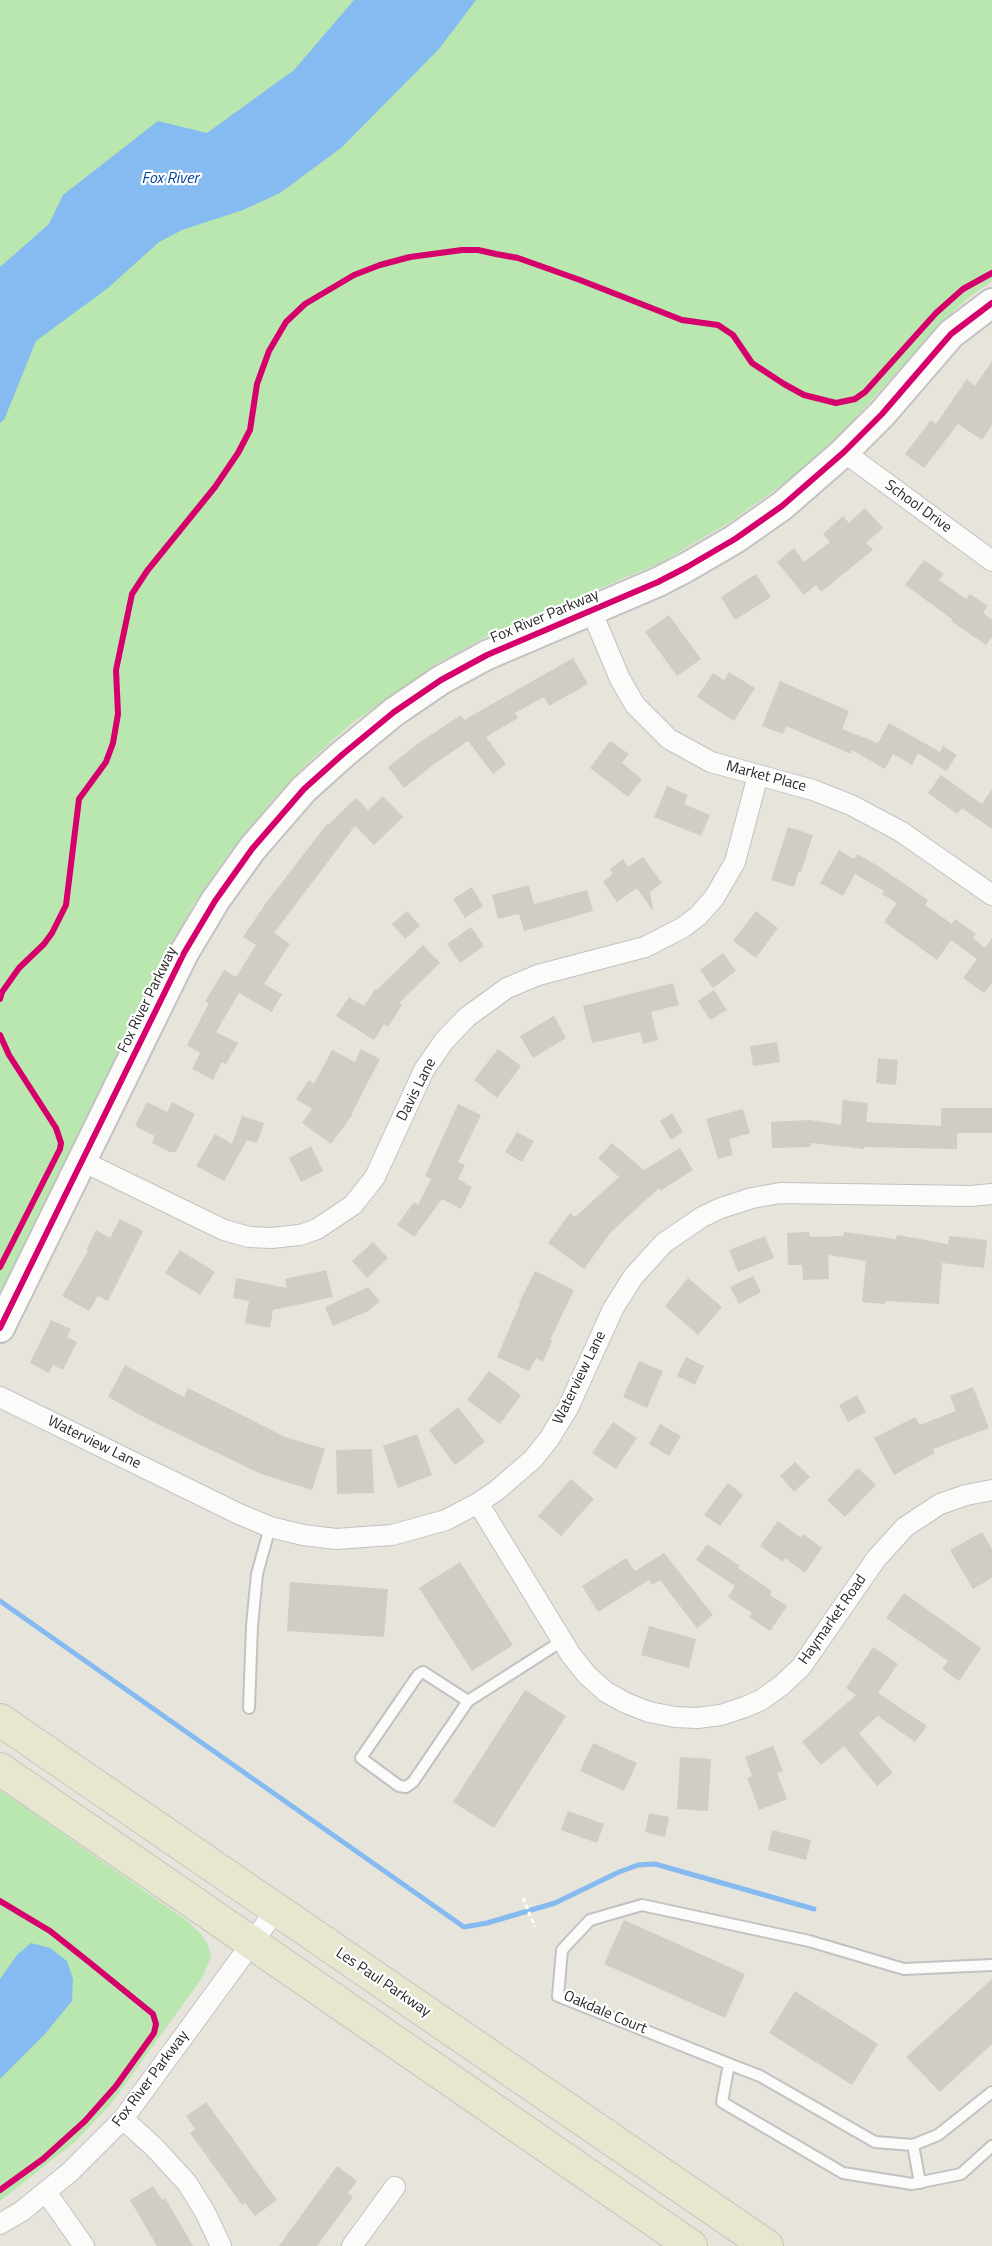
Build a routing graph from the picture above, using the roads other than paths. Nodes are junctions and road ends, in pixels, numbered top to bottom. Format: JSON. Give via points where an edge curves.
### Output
{"nodes":[{"id":1,"x":992,"y":303,"type":"edge"},
{"id":2,"x":844,"y":452,"type":"junction"},
{"id":3,"x":992,"y":561,"type":"edge"},
{"id":4,"x":591,"y":610,"type":"junction"},
{"id":5,"x":758,"y":775,"type":"junction"},
{"id":6,"x":992,"y":896,"type":"edge"},
{"id":7,"x":82,"y":1161,"type":"junction"},
{"id":8,"x":992,"y":1194,"type":"edge"},
{"id":9,"x":0,"y":1328,"type":"edge"},
{"id":10,"x":0,"y":1397,"type":"edge"},
{"id":11,"x":992,"y":1490,"type":"edge"},
{"id":12,"x":478,"y":1503,"type":"junction"},
{"id":13,"x":270,"y":1527,"type":"junction"},
{"id":14,"x":562,"y":1641,"type":"junction"},
{"id":15,"x":468,"y":1701,"type":"junction"},
{"id":16,"x":249,"y":1708,"type":"dead end"},
{"id":17,"x":0,"y":1720,"type":"edge"},
{"id":18,"x":0,"y":1769,"type":"edge"},
{"id":19,"x":276,"y":1910,"type":"junction"},
{"id":20,"x":252,"y":1943,"type":"junction"},
{"id":21,"x":992,"y":1965,"type":"edge"},
{"id":22,"x":729,"y":2064,"type":"junction"},
{"id":23,"x":992,"y":2092,"type":"edge"},
{"id":24,"x":123,"y":2119,"type":"junction"},
{"id":25,"x":913,"y":2145,"type":"junction"},
{"id":26,"x":992,"y":2146,"type":"edge"},
{"id":27,"x":920,"y":2183,"type":"junction"},
{"id":28,"x":395,"y":2187,"type":"dead end"},
{"id":29,"x":46,"y":2192,"type":"junction"},
{"id":30,"x":650,"y":2217,"type":"junction"},
{"id":31,"x":0,"y":2224,"type":"edge"},
{"id":32,"x":84,"y":2246,"type":"edge"},
{"id":33,"x":221,"y":2246,"type":"edge"},
{"id":34,"x":352,"y":2246,"type":"edge"},
{"id":35,"x":691,"y":2246,"type":"edge"},
{"id":36,"x":715,"y":2246,"type":"edge"},
{"id":37,"x":767,"y":2246,"type":"edge"}],
"edges":[{"from":1,"to":2,"type":"street","name":"Fox River Parkway","via":[[951,334]]},
{"from":2,"to":3,"type":"street","name":"School Drive"},
{"from":2,"to":4,"type":"street","name":"Fox River Parkway","via":[[782,506],[735,539],[678,572]]},
{"from":4,"to":5,"type":"street","name":"Market Place","via":[[620,679],[652,724],[685,749],[711,762]]},
{"from":4,"to":7,"type":"street","name":"Fox River Parkway","via":[[487,655],[441,680],[394,712],[291,803],[252,849],[184,953]]},
{"from":5,"to":6,"type":"street","name":"Market Place","via":[[813,790],[873,816]]},
{"from":5,"to":7,"type":"street","name":"Davis Lane","via":[[733,868],[698,916],[645,947],[546,973],[507,988],[467,1017],[424,1070],[375,1177],[353,1205],[317,1229],[271,1238],[224,1230]]},
{"from":7,"to":9,"type":"street","name":"Fox River Parkway"},
{"from":8,"to":12,"type":"street","name":"Waterview Lane","via":[[780,1193],[752,1198],[702,1217],[664,1243],[633,1277],[549,1439],[518,1473]]},
{"from":10,"to":13,"type":"street","name":"Waterview Lane"},
{"from":11,"to":14,"type":"street","name":"Haymarket Road","via":[[940,1504],[905,1527],[876,1559],[801,1667],[782,1685],[745,1707],[697,1718],[649,1712],[606,1692],[587,1675]]},
{"from":12,"to":13,"type":"street","name":"Waterview Lane","via":[[446,1520],[369,1538],[336,1539]]},
{"from":12,"to":14,"type":"street","name":"Haymarket Road"},
{"from":13,"to":16,"type":"lane","via":[[257,1574]]},
{"from":14,"to":15,"type":"lane"},
{"from":15,"to":15,"type":"lane","via":[[423,1672],[361,1758],[406,1787]]},
{"from":17,"to":19,"type":"main road","name":"Les Paul Parkway"},
{"from":18,"to":20,"type":"main road"},
{"from":19,"to":20,"type":"street","name":"Fox River Parkway"},
{"from":19,"to":37,"type":"main road","name":"Les Paul Parkway"},
{"from":20,"to":24,"type":"street","name":"Fox River Parkway"},
{"from":20,"to":30,"type":"main road"},
{"from":21,"to":22,"type":"lane","name":"Oakdale Court","via":[[904,1969],[809,1941],[642,1905],[590,1920],[562,1950],[558,1996]]},
{"from":22,"to":25,"type":"lane","via":[[759,2076],[875,2142]]},
{"from":22,"to":27,"type":"lane","via":[[722,2102],[843,2172]]},
{"from":23,"to":25,"type":"lane","via":[[938,2135]]},
{"from":24,"to":29,"type":"street","name":"Fox River Parkway"},
{"from":24,"to":33,"type":"street","via":[[187,2183]]},
{"from":25,"to":27,"type":"lane"},
{"from":26,"to":27,"type":"lane","via":[[962,2174]]},
{"from":28,"to":34,"type":"street"},
{"from":29,"to":31,"type":"street","name":"Fox River Parkway"},
{"from":29,"to":32,"type":"street"},
{"from":30,"to":35,"type":"main road"},
{"from":30,"to":36,"type":"main road"}]}
